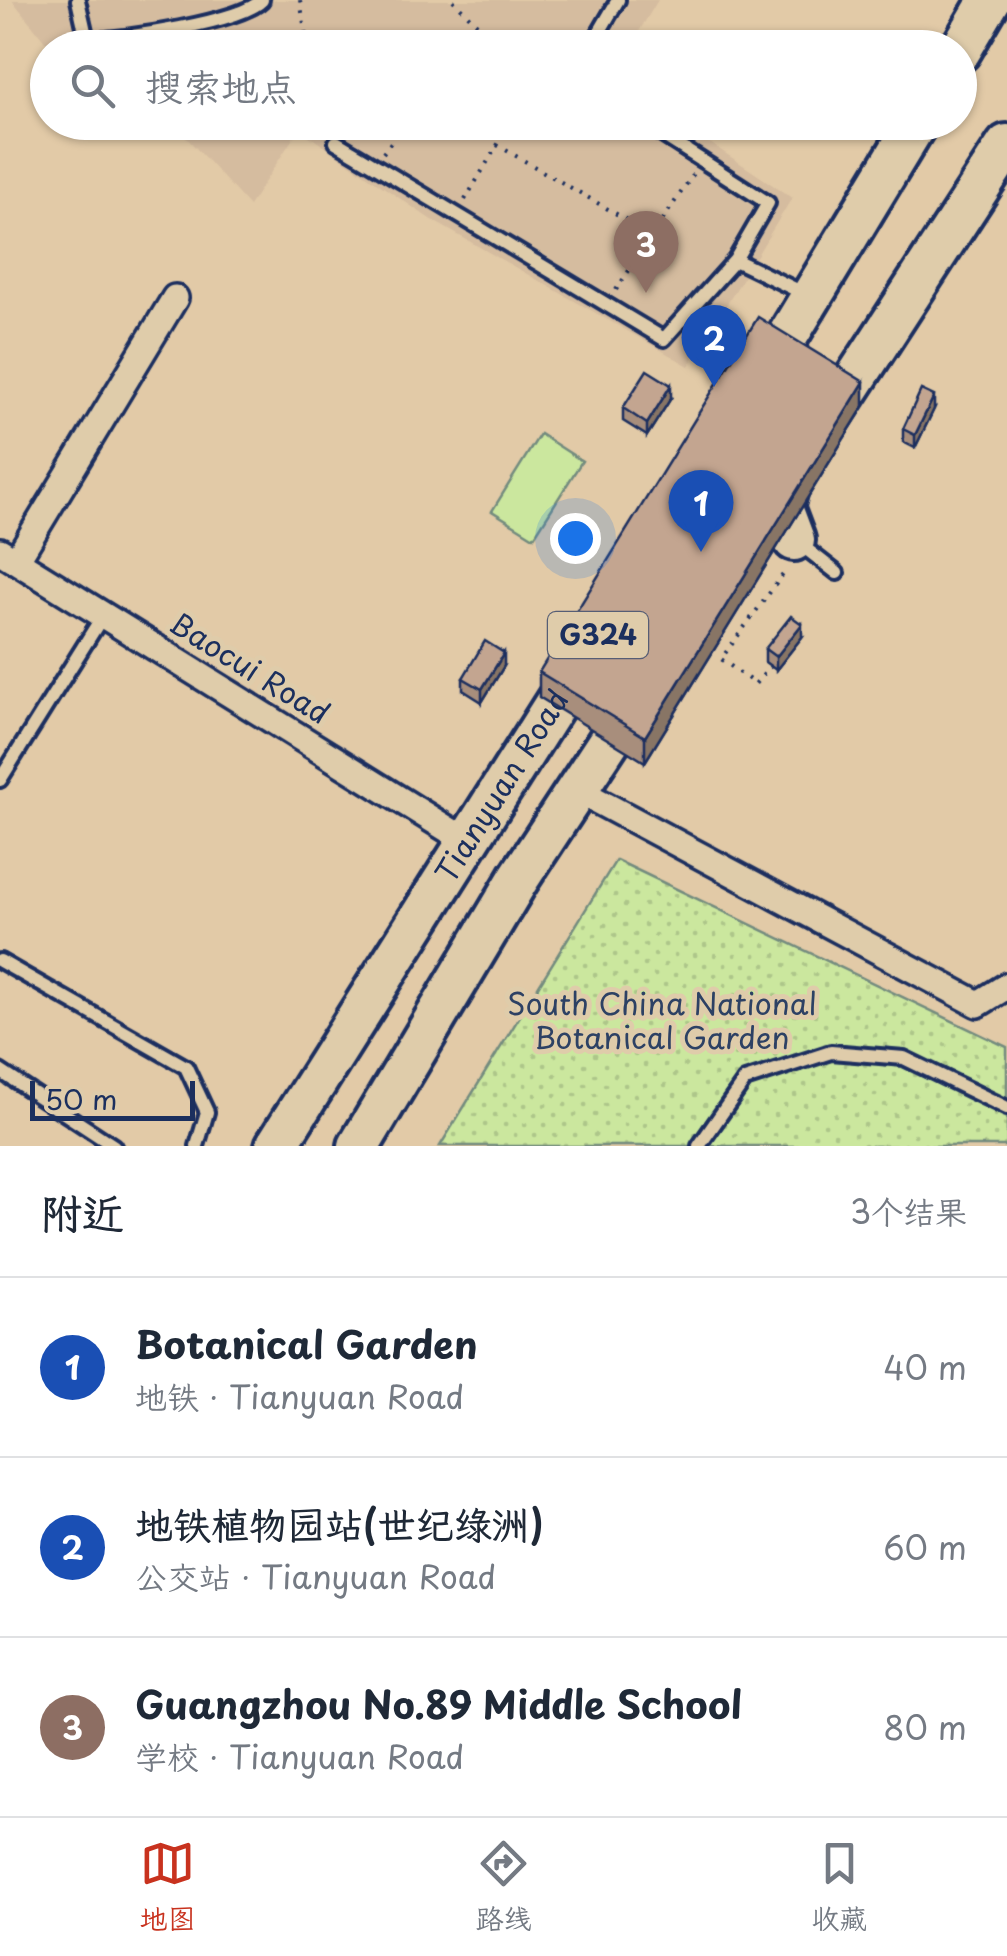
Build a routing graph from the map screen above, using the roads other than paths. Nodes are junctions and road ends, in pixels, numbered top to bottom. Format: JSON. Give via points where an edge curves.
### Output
{"nodes":[{"id":1,"x":78,"y":0,"type":"edge"},
{"id":2,"x":262,"y":0,"type":"edge"},
{"id":3,"x":618,"y":0,"type":"edge"},
{"id":4,"x":990,"y":0,"type":"edge"},
{"id":5,"x":85,"y":30,"type":"edge"},
{"id":6,"x":165,"y":30,"type":"edge"},
{"id":7,"x":600,"y":30,"type":"edge"},
{"id":8,"x":973,"y":30,"type":"edge"},
{"id":9,"x":670,"y":140,"type":"edge"},
{"id":10,"x":906,"y":140,"type":"edge"},
{"id":11,"x":336,"y":142,"type":"dead end"},
{"id":12,"x":1007,"y":146,"type":"edge"},
{"id":13,"x":735,"y":260,"type":"junction"},
{"id":14,"x":812,"y":297,"type":"junction"},
{"id":15,"x":175,"y":298,"type":"dead end"},
{"id":16,"x":743,"y":408,"type":"edge"},
{"id":17,"x":771,"y":545,"type":"joint"},
{"id":18,"x":8,"y":556,"type":"edge"},
{"id":19,"x":837,"y":573,"type":"dead end"},
{"id":20,"x":102,"y":617,"type":"junction"},
{"id":21,"x":599,"y":633,"type":"edge"},
{"id":22,"x":663,"y":659,"type":"edge"},
{"id":23,"x":0,"y":780,"type":"edge"},
{"id":24,"x":576,"y":790,"type":"junction"},
{"id":25,"x":465,"y":840,"type":"junction"},
{"id":26,"x":0,"y":961,"type":"edge"},
{"id":27,"x":1007,"y":986,"type":"edge"},
{"id":28,"x":0,"y":1071,"type":"edge"},
{"id":29,"x":1007,"y":1108,"type":"edge"},
{"id":30,"x":114,"y":1146,"type":"edge"},
{"id":31,"x":196,"y":1146,"type":"edge"},
{"id":32,"x":276,"y":1146,"type":"edge"},
{"id":33,"x":359,"y":1146,"type":"edge"},
{"id":34,"x":699,"y":1146,"type":"edge"}],
"edges":[{"from":1,"to":5,"type":"lane"},
{"from":2,"to":6,"type":"lane"},
{"from":3,"to":7,"type":"lane"},
{"from":4,"to":8,"type":"highway"},
{"from":9,"to":13,"type":"lane","via":[[768,203]]},
{"from":10,"to":14,"type":"highway"},
{"from":11,"to":13,"type":"lane","via":[[664,340]]},
{"from":12,"to":17,"type":"highway","via":[[791,474]]},
{"from":13,"to":14,"type":"lane"},
{"from":14,"to":16,"type":"highway"},
{"from":15,"to":18,"type":"street"},
{"from":17,"to":19,"type":"lane"},
{"from":18,"to":20,"type":"street","name":"Baocui Road"},
{"from":20,"to":23,"type":"lane"},
{"from":20,"to":25,"type":"street","name":"Baocui Road"},
{"from":21,"to":25,"type":"highway","name":"Tianyuan Road","number":"G324"},
{"from":22,"to":24,"type":"highway","number":"G324"},
{"from":24,"to":27,"type":"street","via":[[978,1004]]},
{"from":24,"to":33,"type":"highway","number":"G324"},
{"from":25,"to":32,"type":"highway","name":"Tianyuan Road","number":"G324"},
{"from":26,"to":31,"type":"lane","via":[[186,1068],[207,1112]]},
{"from":28,"to":30,"type":"lane"},
{"from":29,"to":34,"type":"lane","via":[[904,1058],[831,1052],[745,1080]]}]}
